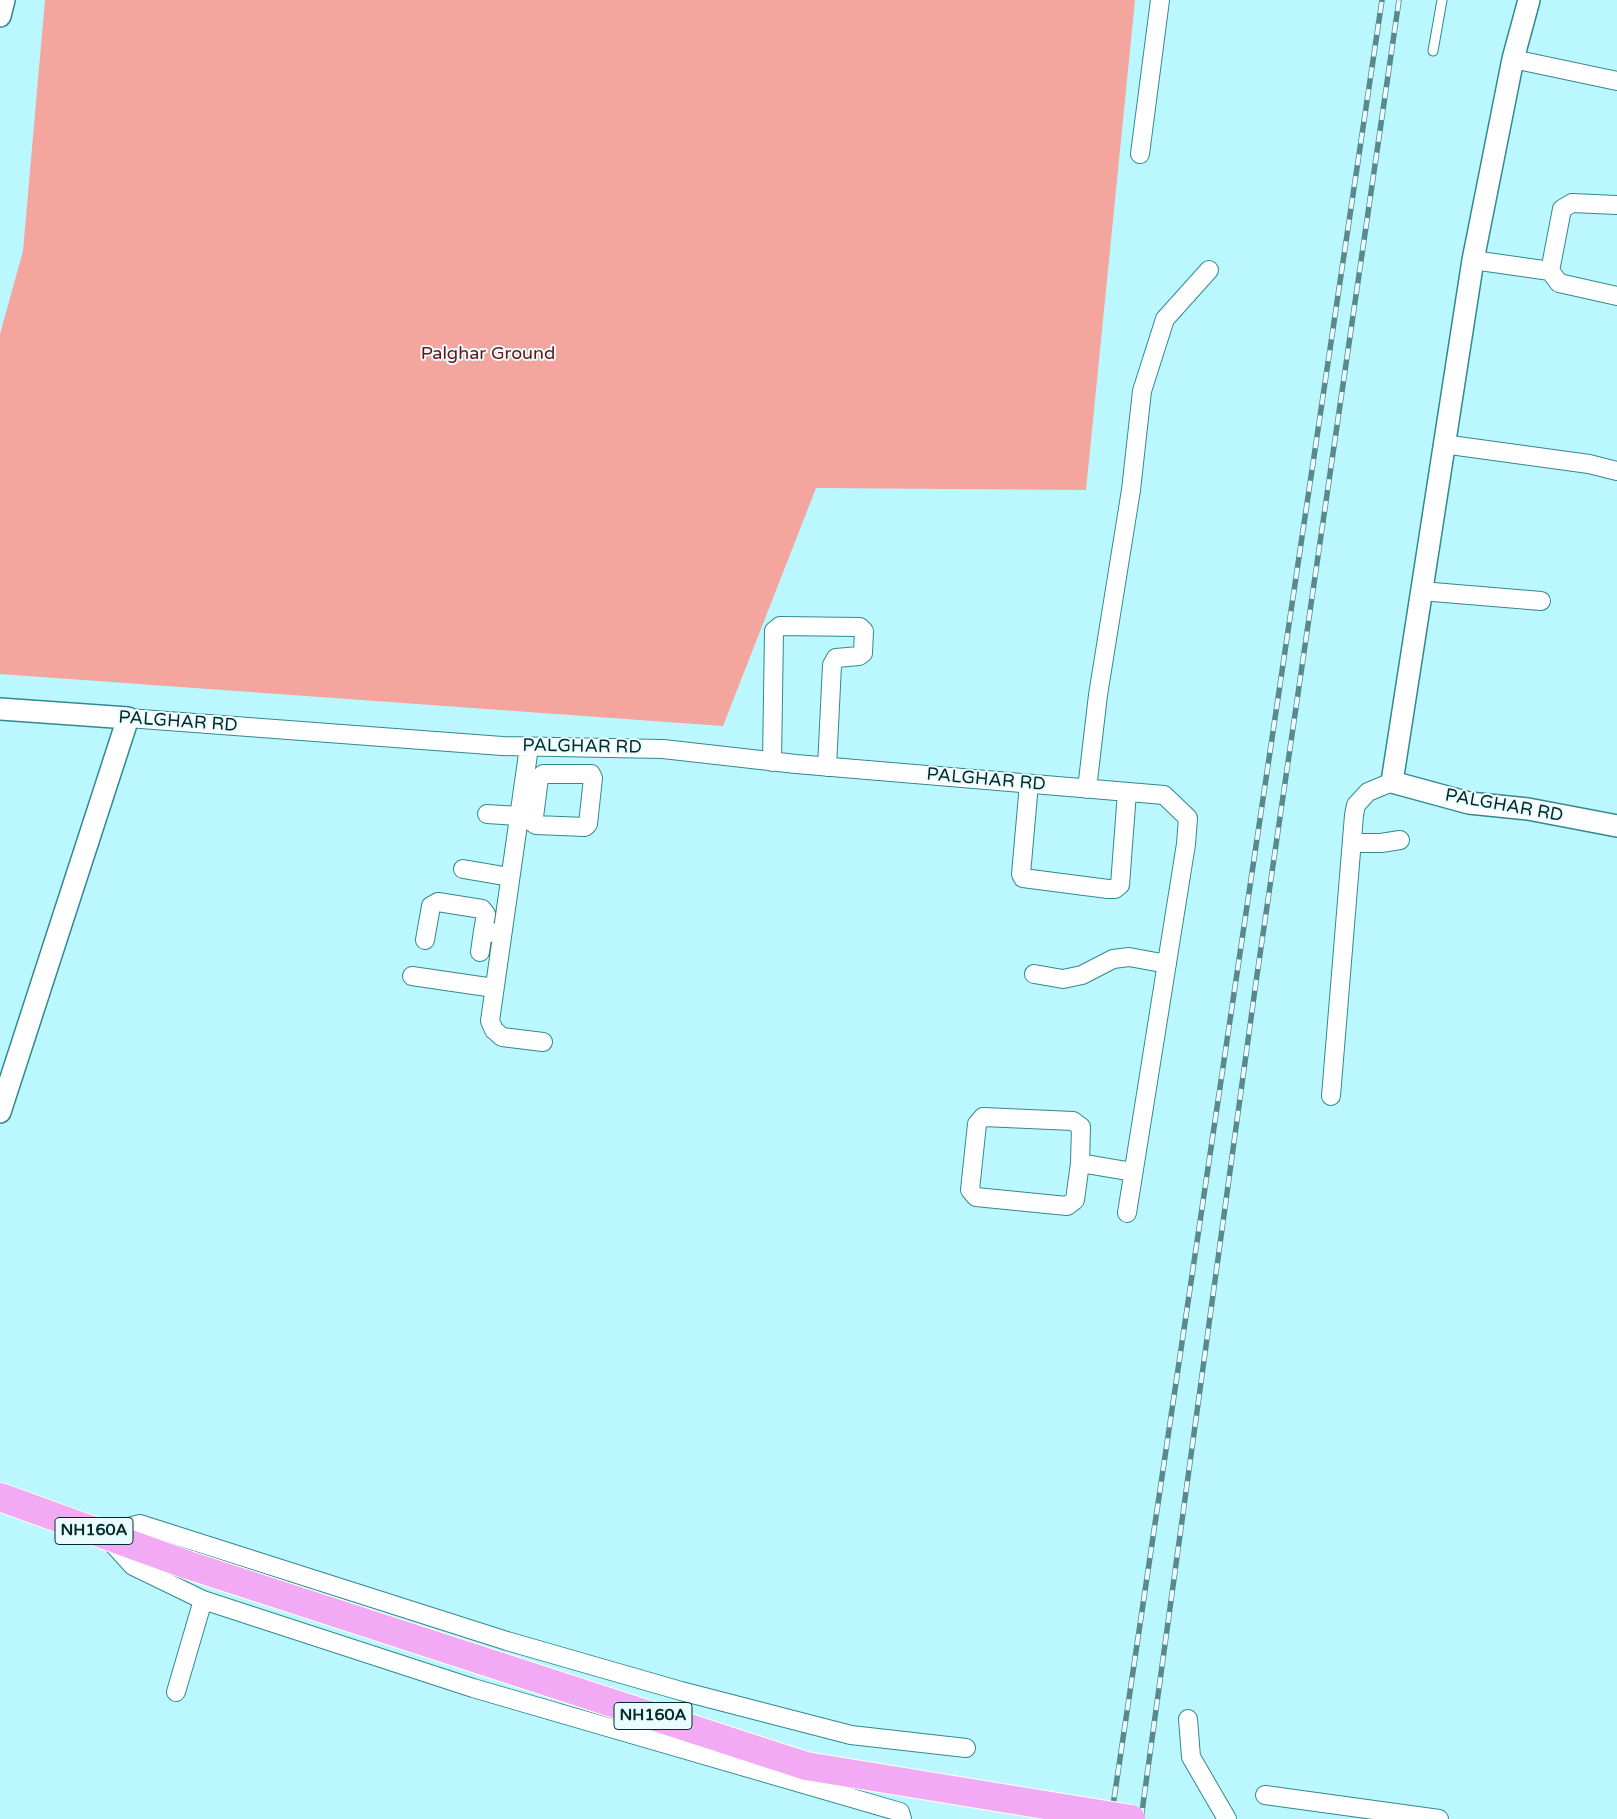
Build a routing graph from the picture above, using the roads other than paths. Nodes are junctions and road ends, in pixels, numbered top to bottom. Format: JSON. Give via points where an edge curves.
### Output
{"nodes":[{"id":1,"x":4,"y":0,"type":"edge"},
{"id":2,"x":1160,"y":0,"type":"edge"},
{"id":3,"x":1442,"y":0,"type":"edge"},
{"id":4,"x":1528,"y":0,"type":"edge"},
{"id":5,"x":0,"y":16,"type":"edge"},
{"id":6,"x":1433,"y":52,"type":"dead end"},
{"id":7,"x":1513,"y":59,"type":"junction"},
{"id":8,"x":1617,"y":81,"type":"edge"},
{"id":9,"x":1140,"y":154,"type":"dead end"},
{"id":10,"x":1617,"y":205,"type":"edge"},
{"id":11,"x":1473,"y":260,"type":"junction"},
{"id":12,"x":1209,"y":270,"type":"dead end"},
{"id":13,"x":1550,"y":272,"type":"junction"},
{"id":14,"x":1617,"y":296,"type":"edge"},
{"id":15,"x":1443,"y":444,"type":"junction"},
{"id":16,"x":1617,"y":471,"type":"edge"},
{"id":17,"x":1421,"y":590,"type":"junction"},
{"id":18,"x":1541,"y":601,"type":"dead end"},
{"id":19,"x":0,"y":709,"type":"edge"},
{"id":20,"x":128,"y":718,"type":"junction"},
{"id":21,"x":529,"y":747,"type":"junction"},
{"id":22,"x":772,"y":762,"type":"junction"},
{"id":23,"x":827,"y":767,"type":"junction"},
{"id":24,"x":1392,"y":782,"type":"junction"},
{"id":25,"x":1030,"y":784,"type":"junction"},
{"id":26,"x":1087,"y":789,"type":"junction"},
{"id":27,"x":1127,"y":792,"type":"junction"},
{"id":28,"x":487,"y":814,"type":"dead end"},
{"id":29,"x":526,"y":816,"type":"junction"},
{"id":30,"x":1617,"y":826,"type":"edge"},
{"id":31,"x":1400,"y":840,"type":"dead end"},
{"id":32,"x":1352,"y":843,"type":"junction"},
{"id":33,"x":463,"y":869,"type":"dead end"},
{"id":34,"x":510,"y":877,"type":"junction"},
{"id":35,"x":483,"y":931,"type":"junction"},
{"id":36,"x":502,"y":934,"type":"junction"},
{"id":37,"x":425,"y":940,"type":"dead end"},
{"id":38,"x":480,"y":952,"type":"dead end"},
{"id":39,"x":1167,"y":964,"type":"junction"},
{"id":40,"x":1034,"y":974,"type":"dead end"},
{"id":41,"x":412,"y":976,"type":"dead end"},
{"id":42,"x":494,"y":988,"type":"junction"},
{"id":43,"x":543,"y":1042,"type":"dead end"},
{"id":44,"x":1331,"y":1096,"type":"dead end"},
{"id":45,"x":0,"y":1112,"type":"edge"},
{"id":46,"x":1080,"y":1163,"type":"junction"},
{"id":47,"x":1133,"y":1172,"type":"junction"},
{"id":48,"x":1127,"y":1213,"type":"dead end"},
{"id":49,"x":0,"y":1497,"type":"edge"},
{"id":50,"x":104,"y":1534,"type":"junction"},
{"id":51,"x":203,"y":1600,"type":"junction"},
{"id":52,"x":176,"y":1692,"type":"dead end"},
{"id":53,"x":1188,"y":1719,"type":"dead end"},
{"id":54,"x":966,"y":1748,"type":"dead end"},
{"id":55,"x":1265,"y":1796,"type":"dead end"},
{"id":56,"x":902,"y":1819,"type":"edge"},
{"id":57,"x":1131,"y":1819,"type":"edge"},
{"id":58,"x":1227,"y":1819,"type":"edge"},
{"id":59,"x":1439,"y":1819,"type":"edge"}],
"edges":[{"from":1,"to":5,"type":"street"},
{"from":2,"to":9,"type":"street"},
{"from":3,"to":6,"type":"lane"},
{"from":4,"to":7,"type":"street"},
{"from":7,"to":8,"type":"street"},
{"from":7,"to":11,"type":"street"},
{"from":10,"to":13,"type":"street","via":[[1572,203],[1562,209]]},
{"from":11,"to":13,"type":"street"},
{"from":11,"to":15,"type":"street"},
{"from":12,"to":26,"type":"street","via":[[1165,319],[1142,391],[1131,490],[1098,695]]},
{"from":13,"to":14,"type":"street","via":[[1559,283]]},
{"from":15,"to":16,"type":"street"},
{"from":15,"to":17,"type":"street"},
{"from":17,"to":18,"type":"street"},
{"from":17,"to":24,"type":"street"},
{"from":19,"to":20,"type":"street","name":"PALGHAR RD"},
{"from":20,"to":21,"type":"street","name":"PALGHAR RD"},
{"from":20,"to":45,"type":"street"},
{"from":21,"to":22,"type":"street","name":"PALGHAR RD","via":[[663,748]]},
{"from":21,"to":29,"type":"street"},
{"from":22,"to":23,"type":"street","name":"PALGHAR RD"},
{"from":22,"to":23,"type":"street","via":[[774,630],[780,626],[860,627],[864,631],[863,653],[836,658],[832,665]]},
{"from":23,"to":25,"type":"street","name":"PALGHAR RD"},
{"from":24,"to":30,"type":"street","name":"PALGHAR RD","via":[[1469,803],[1528,809]]},
{"from":24,"to":32,"type":"street","via":[[1368,792],[1356,805]]},
{"from":25,"to":26,"type":"street","name":"PALGHAR RD"},
{"from":25,"to":27,"type":"street","via":[[1021,874],[1024,878],[1115,890],[1120,885]]},
{"from":26,"to":27,"type":"street","name":"PALGHAR RD"},
{"from":27,"to":39,"type":"street","name":"PALGHAR RD","via":[[1164,795],[1188,818]]},
{"from":28,"to":29,"type":"street"},
{"from":29,"to":34,"type":"street"},
{"from":31,"to":32,"type":"street"},
{"from":32,"to":44,"type":"street"},
{"from":33,"to":34,"type":"street"},
{"from":34,"to":36,"type":"street"},
{"from":35,"to":36,"type":"street"},
{"from":35,"to":37,"type":"street","via":[[486,914],[482,910],[438,902],[431,906]]},
{"from":35,"to":38,"type":"street"},
{"from":36,"to":42,"type":"street"},
{"from":39,"to":40,"type":"street","via":[[1129,957],[1063,979]]},
{"from":39,"to":47,"type":"street"},
{"from":41,"to":42,"type":"street"},
{"from":42,"to":43,"type":"street","via":[[490,1021],[494,1030],[502,1038]]},
{"from":46,"to":46,"type":"street","via":[[1075,1200],[1067,1206],[976,1197],[970,1190],[978,1124],[983,1117],[1072,1121],[1081,1127]]},
{"from":46,"to":47,"type":"street"},
{"from":47,"to":48,"type":"street"},
{"from":49,"to":50,"type":"highway","number":"NH160A"},
{"from":50,"to":51,"type":"street","via":[[133,1566]]},
{"from":50,"to":54,"type":"street","via":[[140,1524],[507,1641],[681,1691],[851,1735]]},
{"from":50,"to":57,"type":"highway","number":"NH160A","bridge":true,"via":[[188,1565],[806,1766]]},
{"from":51,"to":52,"type":"street"},
{"from":51,"to":56,"type":"street","via":[[473,1688],[900,1812]]},
{"from":53,"to":58,"type":"street","via":[[1191,1757]]},
{"from":55,"to":59,"type":"street"}]}
